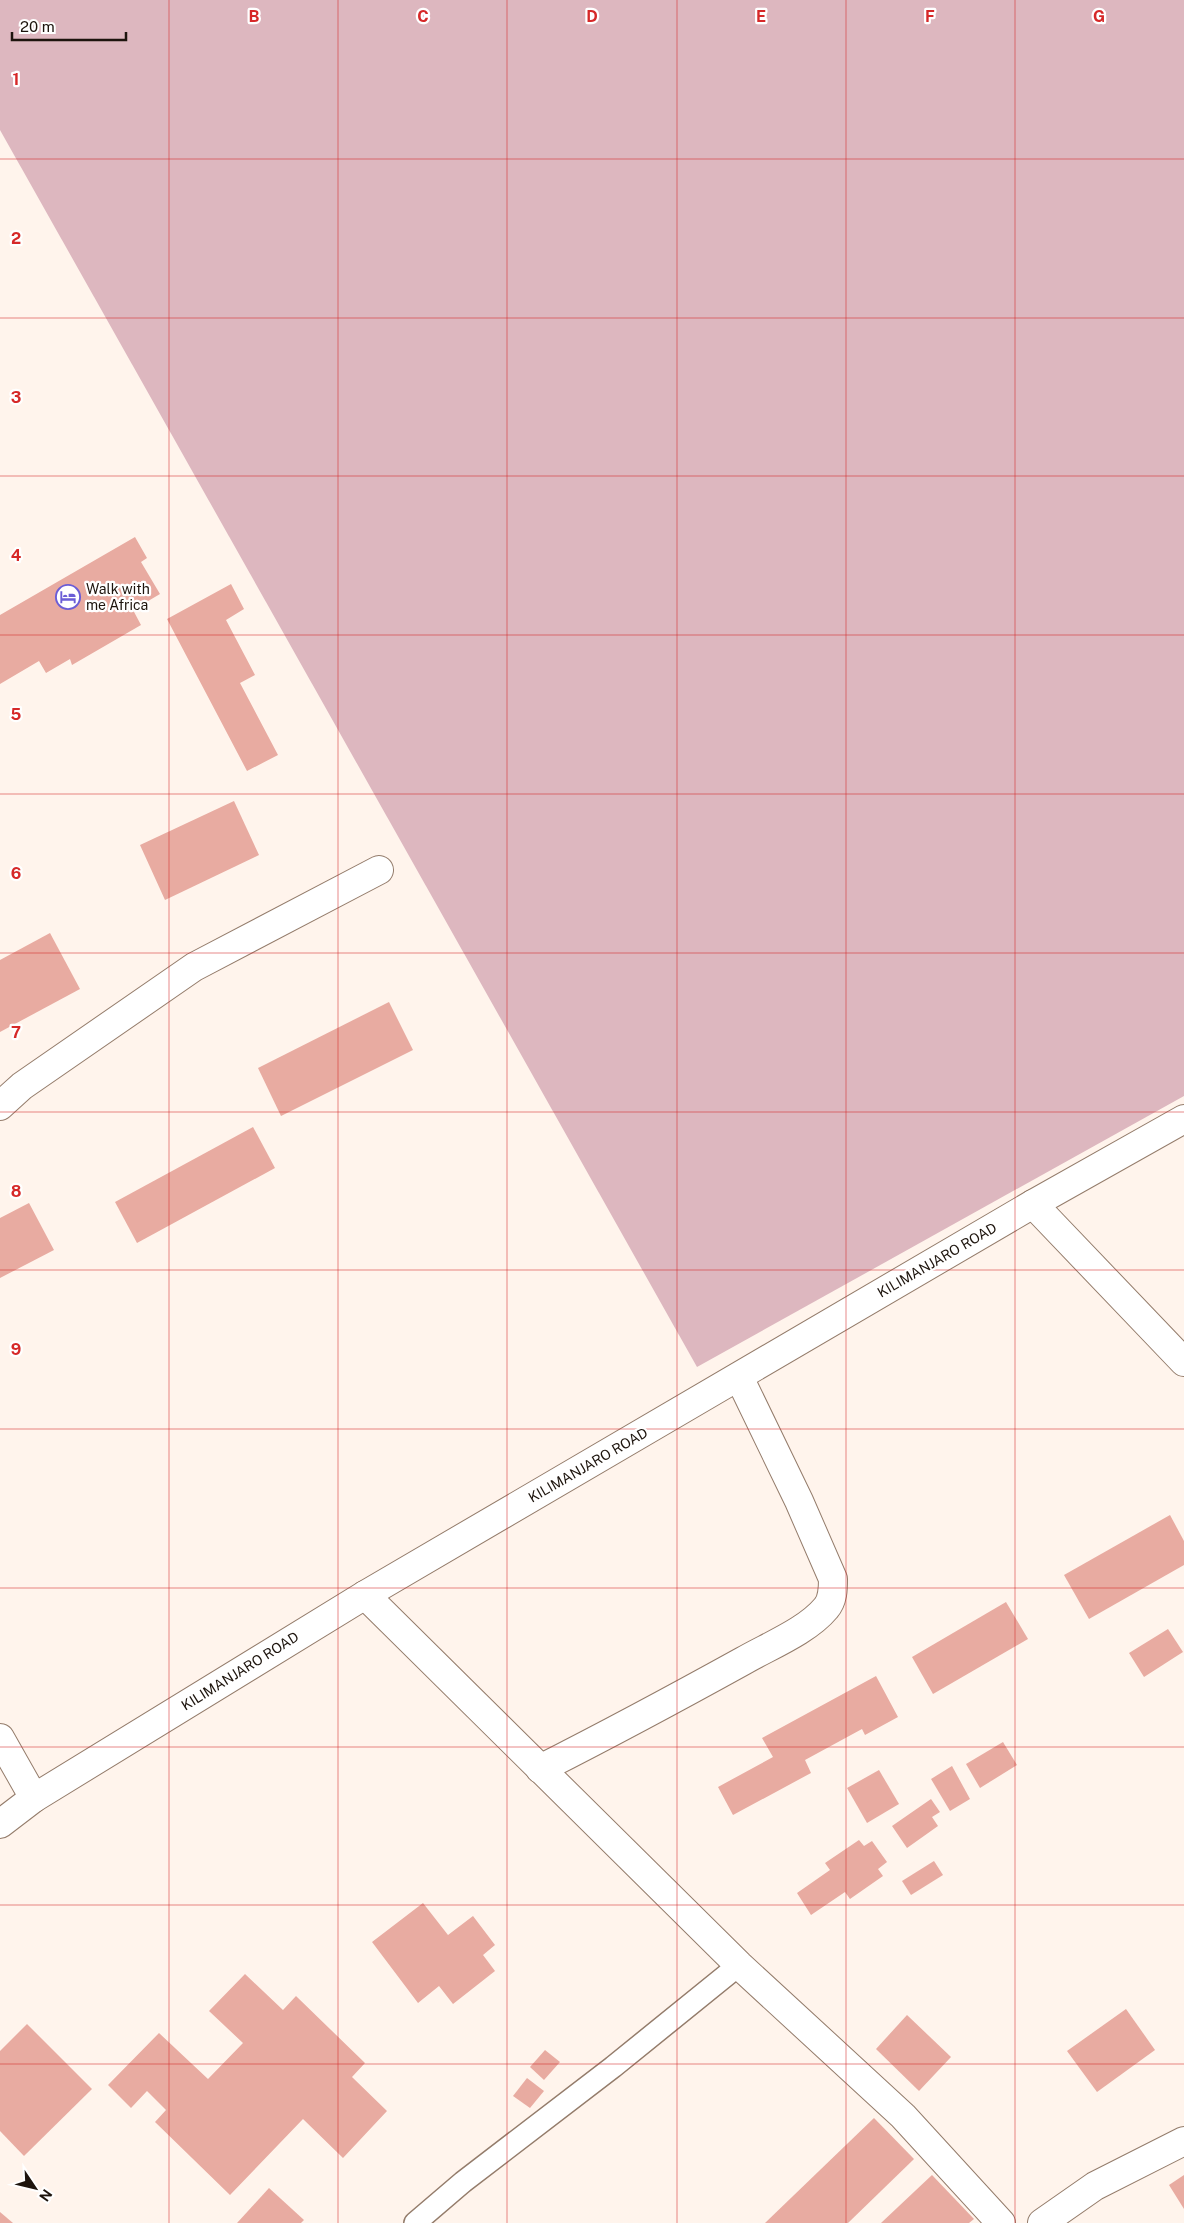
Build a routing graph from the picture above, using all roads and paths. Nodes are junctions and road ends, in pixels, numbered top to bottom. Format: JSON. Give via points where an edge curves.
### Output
{"nodes":[{"id":1,"x":379,"y":870,"type":"dead end"},
{"id":2,"x":0,"y":1106,"type":"edge"},
{"id":3,"x":1184,"y":1119,"type":"edge"},
{"id":4,"x":1033,"y":1204,"type":"junction"},
{"id":5,"x":1184,"y":1362,"type":"edge"},
{"id":6,"x":739,"y":1377,"type":"junction"},
{"id":7,"x":365,"y":1594,"type":"junction"},
{"id":8,"x":0,"y":1738,"type":"edge"},
{"id":9,"x":540,"y":1768,"type":"junction"},
{"id":10,"x":34,"y":1798,"type":"junction"},
{"id":11,"x":0,"y":1824,"type":"edge"},
{"id":12,"x":739,"y":1965,"type":"junction"},
{"id":13,"x":1184,"y":2141,"type":"edge"},
{"id":14,"x":415,"y":2223,"type":"edge"},
{"id":15,"x":1002,"y":2223,"type":"edge"},
{"id":16,"x":1042,"y":2223,"type":"edge"}],
"edges":[{"from":1,"to":2,"type":"street","via":[[194,967],[22,1086]]},
{"from":3,"to":4,"type":"street","name":"KILIMANJARO ROAD"},
{"from":4,"to":5,"type":"street"},
{"from":4,"to":6,"type":"street","name":"KILIMANJARO ROAD"},
{"from":6,"to":7,"type":"street","name":"KILIMANJARO ROAD"},
{"from":6,"to":9,"type":"street","via":[[799,1500],[833,1579],[833,1593],[828,1606],[814,1621],[768,1647],[633,1722]]},
{"from":7,"to":9,"type":"street"},
{"from":7,"to":10,"type":"street","name":"KILIMANJARO ROAD"},
{"from":8,"to":10,"type":"street"},
{"from":9,"to":12,"type":"street"},
{"from":10,"to":11,"type":"street","name":"KILIMANJARO ROAD"},
{"from":12,"to":14,"type":"lane"},
{"from":12,"to":15,"type":"street","via":[[903,2116]]},
{"from":13,"to":16,"type":"street","via":[[1095,2186]]}]}
